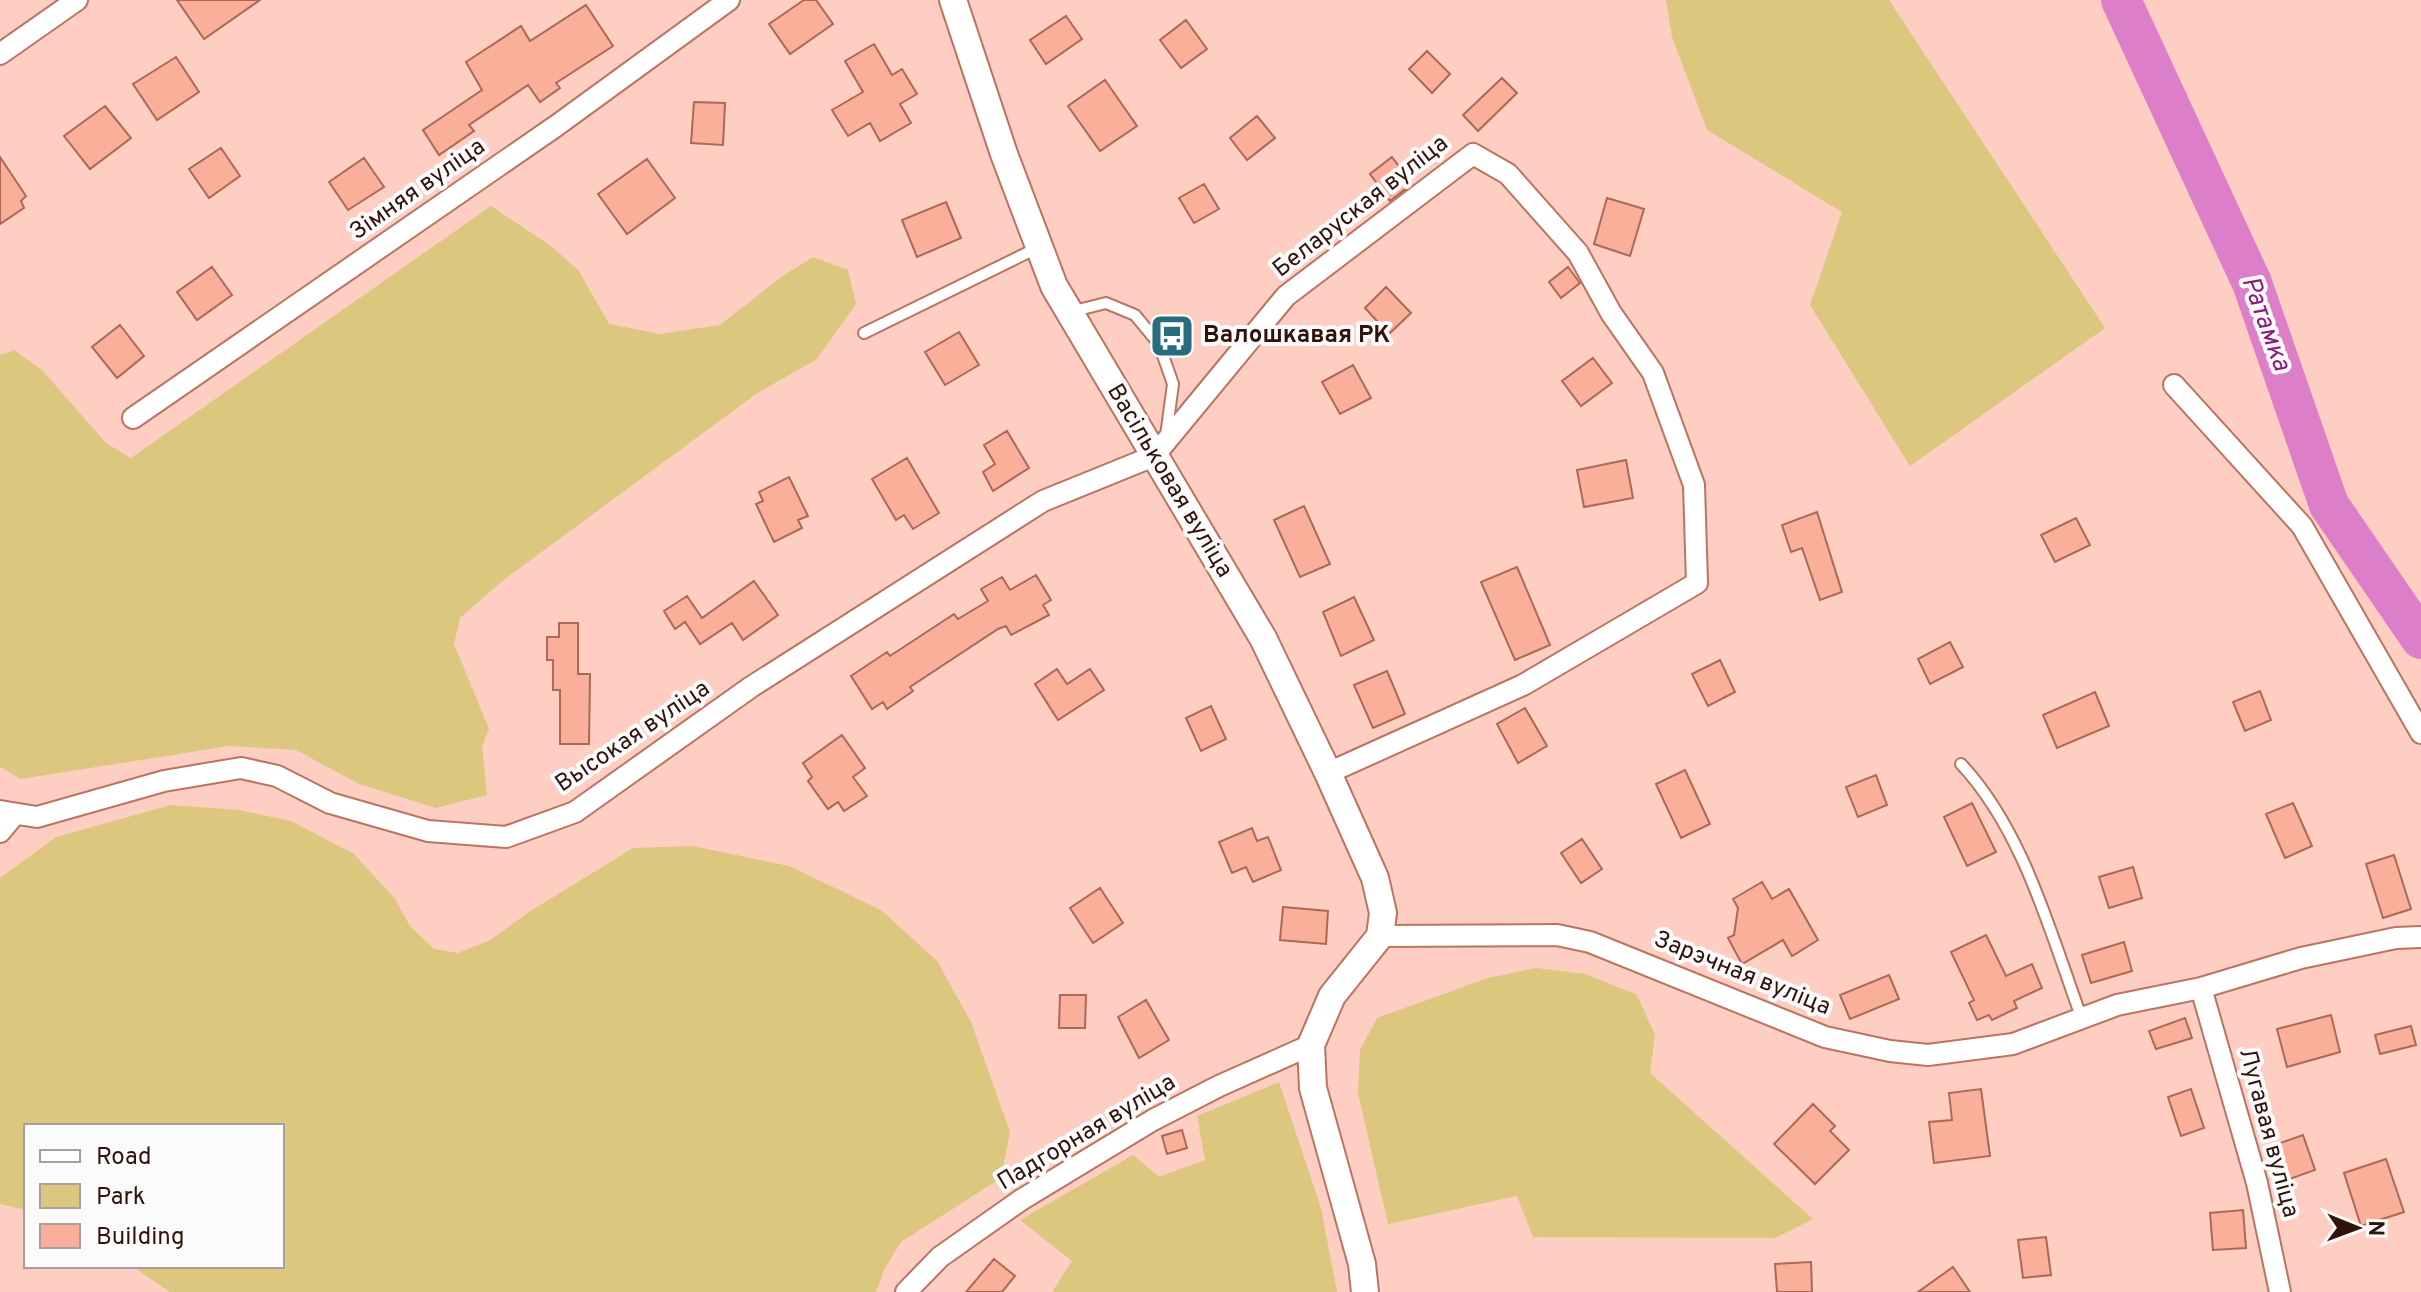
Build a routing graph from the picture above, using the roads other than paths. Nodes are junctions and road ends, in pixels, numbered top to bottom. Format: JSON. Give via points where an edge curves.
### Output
{"nodes":[{"id":1,"x":77,"y":0,"type":"edge"},
{"id":2,"x":729,"y":0,"type":"edge"},
{"id":3,"x":953,"y":0,"type":"edge"},
{"id":4,"x":0,"y":54,"type":"edge"},
{"id":5,"x":1039,"y":248,"type":"junction"},
{"id":6,"x":1069,"y":312,"type":"junction"},
{"id":7,"x":864,"y":333,"type":"dead end"},
{"id":8,"x":2174,"y":385,"type":"dead end"},
{"id":9,"x":133,"y":418,"type":"dead end"},
{"id":10,"x":1160,"y":449,"type":"junction"},
{"id":11,"x":2421,"y":733,"type":"edge"},
{"id":12,"x":1961,"y":764,"type":"dead end"},
{"id":13,"x":1328,"y":773,"type":"junction"},
{"id":14,"x":8,"y":812,"type":"edge"},
{"id":15,"x":0,"y":832,"type":"edge"},
{"id":16,"x":2421,"y":937,"type":"edge"},
{"id":17,"x":1373,"y":945,"type":"junction"},
{"id":18,"x":2201,"y":988,"type":"junction"},
{"id":19,"x":2082,"y":1019,"type":"junction"},
{"id":20,"x":1311,"y":1045,"type":"junction"},
{"id":21,"x":906,"y":1292,"type":"edge"},
{"id":22,"x":1365,"y":1292,"type":"edge"},
{"id":23,"x":2280,"y":1292,"type":"edge"}],
"edges":[{"from":1,"to":4,"type":"street"},
{"from":2,"to":9,"type":"street","name":"Зімняя вуліца"},
{"from":3,"to":5,"type":"street","name":"Васільковая вуліца"},
{"from":5,"to":6,"type":"street","name":"Васільковая вуліца"},
{"from":5,"to":7,"type":"lane"},
{"from":6,"to":10,"type":"street","name":"Васільковая вуліца"},
{"from":6,"to":10,"type":"lane","via":[[1106,303],[1135,315],[1159,344],[1173,384]]},
{"from":8,"to":11,"type":"street","via":[[2302,526]]},
{"from":10,"to":13,"type":"street","name":"Васільковая вуліца","via":[[1263,638]]},
{"from":10,"to":13,"type":"street","name":"Беларуская вуліца","via":[[1286,296],[1473,154],[1508,174],[1578,253],[1653,373],[1694,485],[1697,583],[1523,685]]},
{"from":10,"to":14,"type":"street","name":"Высокая вуліца","via":[[1043,501],[751,687],[575,812],[506,837],[428,831],[330,803],[277,776],[241,768],[164,781],[37,817]]},
{"from":12,"to":19,"type":"lane","via":[[1983,788],[2028,874]]},
{"from":13,"to":17,"type":"street","name":"Васільковая вуліца","via":[[1375,878],[1383,913]]},
{"from":14,"to":15,"type":"street"},
{"from":16,"to":18,"type":"street","name":"Зарэчная вуліца","via":[[2301,958]]},
{"from":17,"to":19,"type":"street","name":"Зарэчная вуліца","via":[[1557,935],[1590,942],[1825,1037],[1928,1055],[2013,1044]]},
{"from":17,"to":20,"type":"street","via":[[1332,996]]},
{"from":18,"to":19,"type":"street","name":"Зарэчная вуліца","via":[[2117,1005]]},
{"from":18,"to":23,"type":"street","name":"Лугавая вуліца","via":[[2257,1183]]},
{"from":20,"to":21,"type":"street","name":"Падгорная вуліца","via":[[1153,1120],[1021,1200],[940,1257]]},
{"from":20,"to":22,"type":"street","via":[[1313,1088],[1362,1264]]}]}
